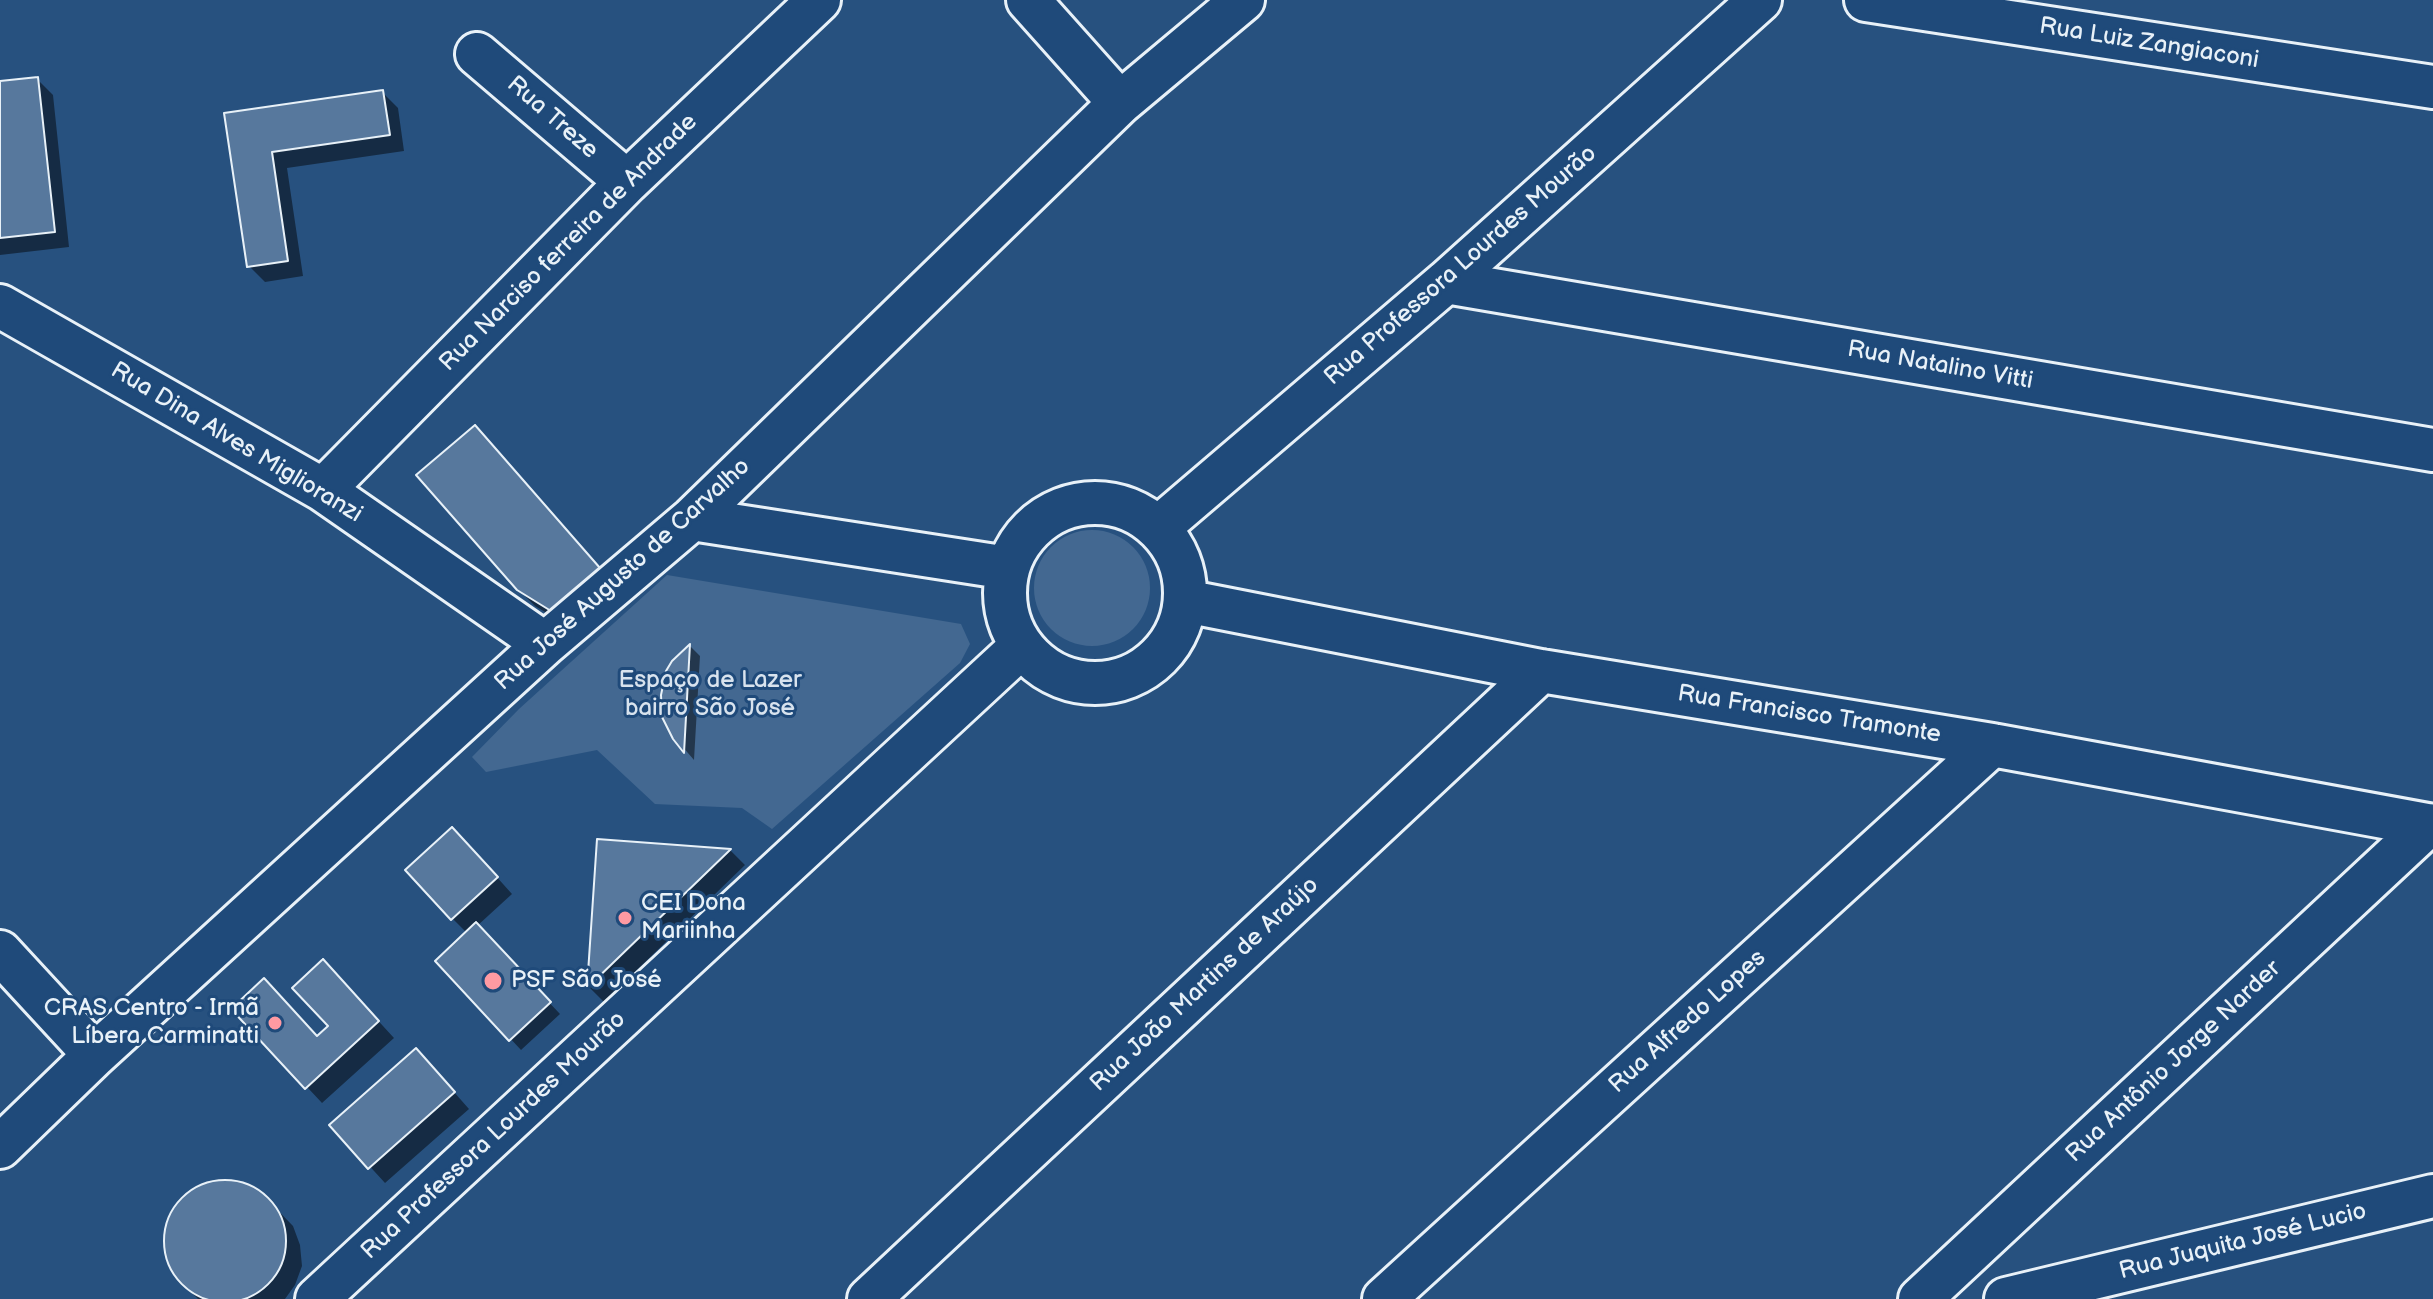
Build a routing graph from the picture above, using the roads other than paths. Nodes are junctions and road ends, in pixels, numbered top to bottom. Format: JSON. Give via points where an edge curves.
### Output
{"nodes":[{"id":1,"x":819,"y":0,"type":"edge"},
{"id":2,"x":1028,"y":0,"type":"edge"},
{"id":3,"x":1243,"y":0,"type":"edge"},
{"id":4,"x":1760,"y":0,"type":"edge"},
{"id":5,"x":1866,"y":0,"type":"edge"},
{"id":6,"x":477,"y":54,"type":"dead end"},
{"id":7,"x":2433,"y":87,"type":"edge"},
{"id":8,"x":1120,"y":103,"type":"junction"},
{"id":9,"x":627,"y":182,"type":"junction"},
{"id":10,"x":1446,"y":282,"type":"junction"},
{"id":11,"x":0,"y":306,"type":"edge"},
{"id":12,"x":2433,"y":450,"type":"edge"},
{"id":13,"x":323,"y":490,"type":"junction"},
{"id":14,"x":692,"y":519,"type":"junction"},
{"id":15,"x":1158,"y":528,"type":"junction"},
{"id":16,"x":1008,"y":568,"type":"junction"},
{"id":17,"x":1185,"y":601,"type":"junction"},
{"id":18,"x":545,"y":644,"type":"junction"},
{"id":19,"x":1022,"y":646,"type":"junction"},
{"id":20,"x":1541,"y":671,"type":"junction"},
{"id":21,"x":1992,"y":745,"type":"junction"},
{"id":22,"x":2430,"y":825,"type":"edge"},
{"id":23,"x":0,"y":952,"type":"edge"},
{"id":24,"x":95,"y":1055,"type":"junction"},
{"id":25,"x":0,"y":1147,"type":"edge"},
{"id":26,"x":2433,"y":1196,"type":"edge"},
{"id":27,"x":317,"y":1299,"type":"edge"},
{"id":28,"x":869,"y":1299,"type":"edge"},
{"id":29,"x":1384,"y":1299,"type":"edge"},
{"id":30,"x":1920,"y":1299,"type":"edge"},
{"id":31,"x":2006,"y":1299,"type":"edge"}],
"edges":[{"from":1,"to":9,"type":"street","name":"Rua Narciso ferreira de Andrade"},
{"from":2,"to":8,"type":"street"},
{"from":3,"to":8,"type":"street","name":"Rua José Augusto de Carvalho"},
{"from":4,"to":10,"type":"street","name":"Rua Professora Lourdes Mourão"},
{"from":5,"to":7,"type":"street","name":"Rua Luiz Zangiaconi"},
{"from":6,"to":9,"type":"street","name":"Rua Treze"},
{"from":8,"to":14,"type":"street","name":"Rua José Augusto de Carvalho"},
{"from":9,"to":13,"type":"street","name":"Rua Narciso ferreira de Andrade"},
{"from":10,"to":12,"type":"street","name":"Rua Natalino Vitti"},
{"from":10,"to":15,"type":"street","name":"Rua Professora Lourdes Mourão"},
{"from":11,"to":13,"type":"street","name":"Rua Dina Alves Miglioranzi"},
{"from":13,"to":18,"type":"street","name":"Rua Dina Alves Miglioranzi"},
{"from":14,"to":16,"type":"street"},
{"from":14,"to":18,"type":"street","name":"Rua José Augusto de Carvalho"},
{"from":15,"to":16,"type":"street","via":[[1133,511],[1102,503],[1071,505],[1044,518],[1021,540]]},
{"from":15,"to":17,"type":"street","via":[[1183,574]]},
{"from":16,"to":19,"type":"street","via":[[1004,595],[1009,622]]},
{"from":17,"to":19,"type":"street","via":[[1177,631],[1160,656],[1134,674],[1104,683],[1073,681],[1044,668]]},
{"from":17,"to":20,"type":"street","name":"Rua Francisco Tramonte"},
{"from":18,"to":24,"type":"street","name":"Rua José Augusto de Carvalho"},
{"from":19,"to":27,"type":"street","name":"Rua Professora Lourdes Mourão"},
{"from":20,"to":21,"type":"street","name":"Rua Francisco Tramonte"},
{"from":20,"to":28,"type":"street","name":"Rua João Martins de Araújo"},
{"from":21,"to":22,"type":"street","name":"Rua Francisco Tramonte"},
{"from":21,"to":29,"type":"street","name":"Rua Alfredo Lopes"},
{"from":22,"to":30,"type":"street","name":"Rua Antônio Jorge Narder"},
{"from":23,"to":24,"type":"street"},
{"from":24,"to":25,"type":"street","name":"Rua José Augusto de Carvalho"},
{"from":26,"to":31,"type":"street","name":"Rua Juquita José Lucio"}]}
